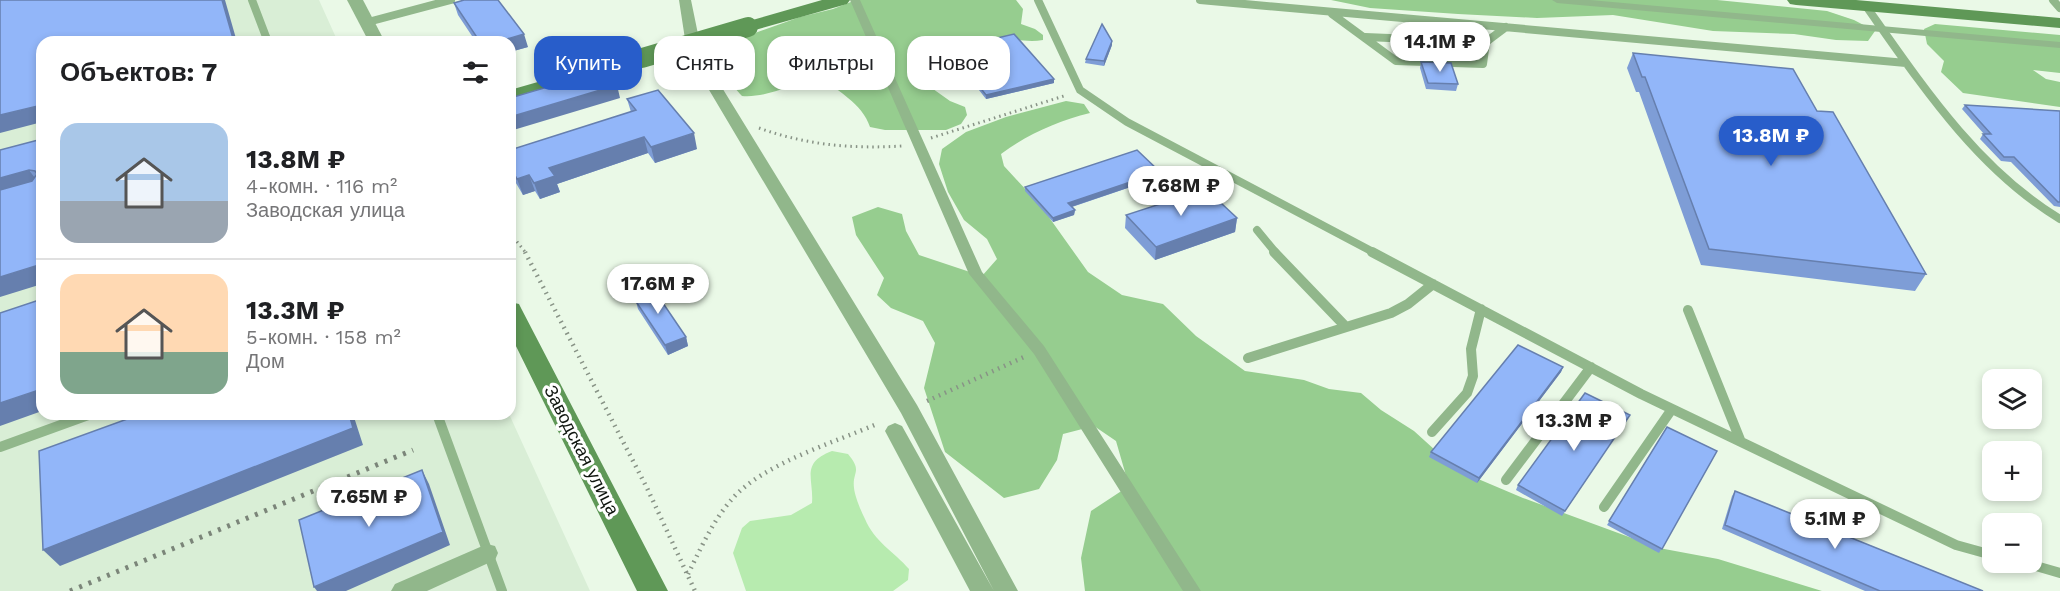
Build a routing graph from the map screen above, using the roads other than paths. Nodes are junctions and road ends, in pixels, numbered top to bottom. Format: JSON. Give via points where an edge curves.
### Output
{"nodes":[{"id":1,"x":252,"y":0,"type":"edge"},
{"id":2,"x":355,"y":0,"type":"edge"},
{"id":3,"x":451,"y":0,"type":"edge"},
{"id":4,"x":685,"y":0,"type":"edge"},
{"id":5,"x":841,"y":0,"type":"edge"},
{"id":6,"x":855,"y":0,"type":"edge"},
{"id":7,"x":1038,"y":0,"type":"edge"},
{"id":8,"x":1200,"y":0,"type":"edge"},
{"id":9,"x":1557,"y":0,"type":"edge"},
{"id":10,"x":1796,"y":0,"type":"edge"},
{"id":11,"x":2053,"y":0,"type":"edge"},
{"id":12,"x":1864,"y":3,"type":"edge"},
{"id":13,"x":2060,"y":8,"type":"edge"},
{"id":14,"x":1330,"y":13,"type":"junction"},
{"id":15,"x":368,"y":22,"type":"junction"},
{"id":16,"x":2060,"y":23,"type":"edge"},
{"id":17,"x":1506,"y":27,"type":"junction"},
{"id":18,"x":1882,"y":29,"type":"junction"},
{"id":19,"x":266,"y":36,"type":"edge"},
{"id":20,"x":375,"y":36,"type":"edge"},
{"id":21,"x":1364,"y":37,"type":"junction"},
{"id":22,"x":1486,"y":42,"type":"junction"},
{"id":23,"x":2060,"y":45,"type":"edge"},
{"id":24,"x":1906,"y":63,"type":"junction"},
{"id":25,"x":516,"y":94,"type":"edge"},
{"id":26,"x":2060,"y":219,"type":"edge"},
{"id":27,"x":1257,"y":230,"type":"dead end"},
{"id":28,"x":1433,"y":284,"type":"junction"},
{"id":29,"x":1481,"y":309,"type":"junction"},
{"id":30,"x":1688,"y":310,"type":"dead end"},
{"id":31,"x":516,"y":322,"type":"edge"},
{"id":32,"x":1346,"y":327,"type":"junction"},
{"id":33,"x":1248,"y":358,"type":"dead end"},
{"id":34,"x":1591,"y":367,"type":"junction"},
{"id":35,"x":1672,"y":409,"type":"junction"},
{"id":36,"x":74,"y":420,"type":"edge"},
{"id":37,"x":439,"y":420,"type":"edge"},
{"id":38,"x":895,"y":431,"type":"dead end"},
{"id":39,"x":1432,"y":432,"type":"dead end"},
{"id":40,"x":1741,"y":442,"type":"junction"},
{"id":41,"x":0,"y":447,"type":"edge"},
{"id":42,"x":1506,"y":480,"type":"dead end"},
{"id":43,"x":1604,"y":507,"type":"dead end"},
{"id":44,"x":1982,"y":552,"type":"edge"},
{"id":45,"x":487,"y":553,"type":"junction"},
{"id":46,"x":2042,"y":568,"type":"edge"},
{"id":47,"x":2060,"y":573,"type":"edge"},
{"id":48,"x":998,"y":587,"type":"edge"},
{"id":49,"x":402,"y":591,"type":"edge"},
{"id":50,"x":502,"y":591,"type":"edge"},
{"id":51,"x":653,"y":591,"type":"edge"},
{"id":52,"x":1192,"y":591,"type":"edge"}],
"edges":[{"from":1,"to":19,"type":"lane"},
{"from":2,"to":15,"type":"street"},
{"from":3,"to":15,"type":"lane"},
{"from":4,"to":48,"type":"street","via":[[692,39],[706,73],[909,410]]},
{"from":5,"to":25,"type":"main road","bridge":true},
{"from":6,"to":52,"type":"street","via":[[976,274],[1039,350]]},
{"from":7,"to":28,"type":"lane","via":[[1080,90],[1127,122]]},
{"from":8,"to":14,"type":"lane"},
{"from":9,"to":18,"type":"street"},
{"from":10,"to":12,"type":"main road"},
{"from":11,"to":13,"type":"lane"},
{"from":12,"to":16,"type":"main road"},
{"from":12,"to":18,"type":"lane"},
{"from":14,"to":17,"type":"lane"},
{"from":14,"to":21,"type":"lane"},
{"from":15,"to":20,"type":"street"},
{"from":17,"to":22,"type":"lane"},
{"from":17,"to":24,"type":"lane"},
{"from":18,"to":23,"type":"street"},
{"from":18,"to":24,"type":"lane"},
{"from":21,"to":22,"type":"lane"},
{"from":21,"to":22,"type":"lane","via":[[1396,61],[1431,63],[1483,64]]},
{"from":24,"to":26,"type":"lane","via":[[1985,162],[2018,192]]},
{"from":27,"to":32,"type":"lane","via":[[1277,257]]},
{"from":28,"to":29,"type":"lane"},
{"from":28,"to":32,"type":"lane","via":[[1391,313]]},
{"from":29,"to":34,"type":"lane"},
{"from":29,"to":39,"type":"lane","via":[[1471,349],[1473,376],[1467,393]]},
{"from":30,"to":40,"type":"lane"},
{"from":31,"to":51,"type":"main road","name":"Заводская улица"},
{"from":32,"to":33,"type":"lane"},
{"from":34,"to":35,"type":"lane"},
{"from":34,"to":42,"type":"lane"},
{"from":35,"to":40,"type":"lane"},
{"from":35,"to":43,"type":"lane"},
{"from":36,"to":41,"type":"lane"},
{"from":37,"to":45,"type":"lane"},
{"from":38,"to":48,"type":"street"},
{"from":40,"to":44,"type":"lane","via":[[1956,545]]},
{"from":45,"to":49,"type":"street"},
{"from":45,"to":50,"type":"lane"},
{"from":46,"to":47,"type":"lane"}]}
